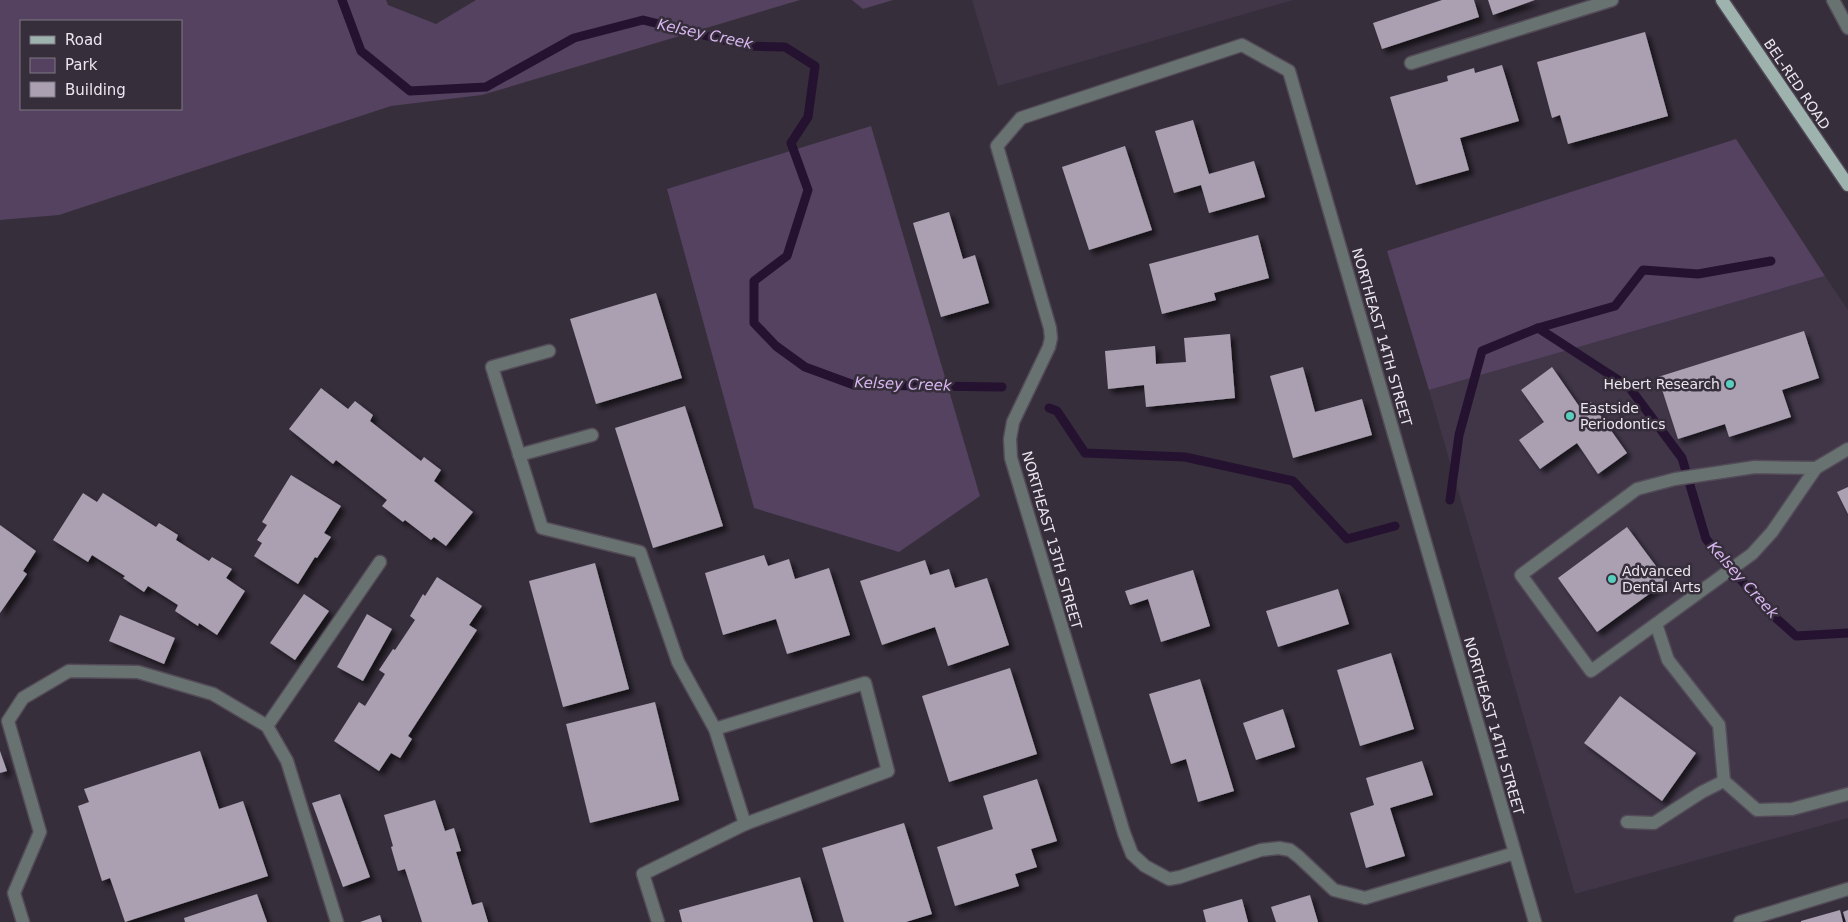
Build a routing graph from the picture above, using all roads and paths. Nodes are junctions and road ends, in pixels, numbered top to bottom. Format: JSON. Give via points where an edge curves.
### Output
{"nodes":[{"id":1,"x":1612,"y":0,"type":"edge"},
{"id":2,"x":1722,"y":0,"type":"edge"},
{"id":3,"x":1833,"y":0,"type":"edge"},
{"id":4,"x":1848,"y":28,"type":"edge"},
{"id":5,"x":1411,"y":63,"type":"dead end"},
{"id":6,"x":997,"y":146,"type":"joint"},
{"id":7,"x":1848,"y":185,"type":"edge"},
{"id":8,"x":549,"y":351,"type":"dead end"},
{"id":9,"x":592,"y":435,"type":"dead end"},
{"id":10,"x":1848,"y":449,"type":"edge"},
{"id":11,"x":519,"y":455,"type":"junction"},
{"id":12,"x":1816,"y":468,"type":"junction"},
{"id":13,"x":380,"y":562,"type":"dead end"},
{"id":14,"x":1656,"y":624,"type":"junction"},
{"id":15,"x":266,"y":726,"type":"junction"},
{"id":16,"x":715,"y":728,"type":"junction"},
{"id":17,"x":1724,"y":781,"type":"junction"},
{"id":18,"x":1848,"y":794,"type":"edge"},
{"id":19,"x":1627,"y":822,"type":"dead end"},
{"id":20,"x":745,"y":824,"type":"junction"},
{"id":21,"x":1515,"y":853,"type":"junction"},
{"id":22,"x":1848,"y":889,"type":"edge"},
{"id":23,"x":23,"y":922,"type":"edge"},
{"id":24,"x":336,"y":922,"type":"edge"},
{"id":25,"x":658,"y":922,"type":"edge"},
{"id":26,"x":1535,"y":922,"type":"edge"},
{"id":27,"x":1740,"y":922,"type":"edge"}],
"edges":[{"from":1,"to":5,"type":"street"},
{"from":2,"to":7,"type":"main road","name":"BEL-RED ROAD"},
{"from":3,"to":4,"type":"street"},
{"from":6,"to":21,"type":"street","name":"NORTHEAST 14TH STREET","via":[[1021,118],[1242,46],[1290,71]]},
{"from":6,"to":21,"type":"street","name":"NORTHEAST 13TH STREET","via":[[1051,338],[1013,422],[1011,458],[1132,854],[1168,879],[1262,850],[1290,850],[1334,890],[1365,898]]},
{"from":8,"to":11,"type":"street","via":[[492,367]]},
{"from":9,"to":11,"type":"street"},
{"from":10,"to":12,"type":"street"},
{"from":11,"to":16,"type":"street","via":[[542,528],[640,552],[678,662]]},
{"from":12,"to":14,"type":"street","via":[[1772,532],[1752,554]]},
{"from":12,"to":14,"type":"street","via":[[1755,467],[1675,479],[1637,489],[1520,574],[1592,671]]},
{"from":13,"to":15,"type":"street"},
{"from":14,"to":17,"type":"street","via":[[1668,660],[1719,725]]},
{"from":15,"to":23,"type":"street","via":[[213,694],[138,672],[69,671],[23,698],[8,722],[40,832],[14,893]]},
{"from":15,"to":24,"type":"street","via":[[286,761]]},
{"from":16,"to":20,"type":"street"},
{"from":16,"to":20,"type":"street","via":[[865,683],[888,771]]},
{"from":17,"to":18,"type":"street","via":[[1758,810],[1792,809]]},
{"from":17,"to":19,"type":"street","via":[[1654,823]]},
{"from":20,"to":25,"type":"street","via":[[644,874]]},
{"from":21,"to":26,"type":"street","name":"NORTHEAST 14TH STREET"},
{"from":22,"to":27,"type":"street"}]}
